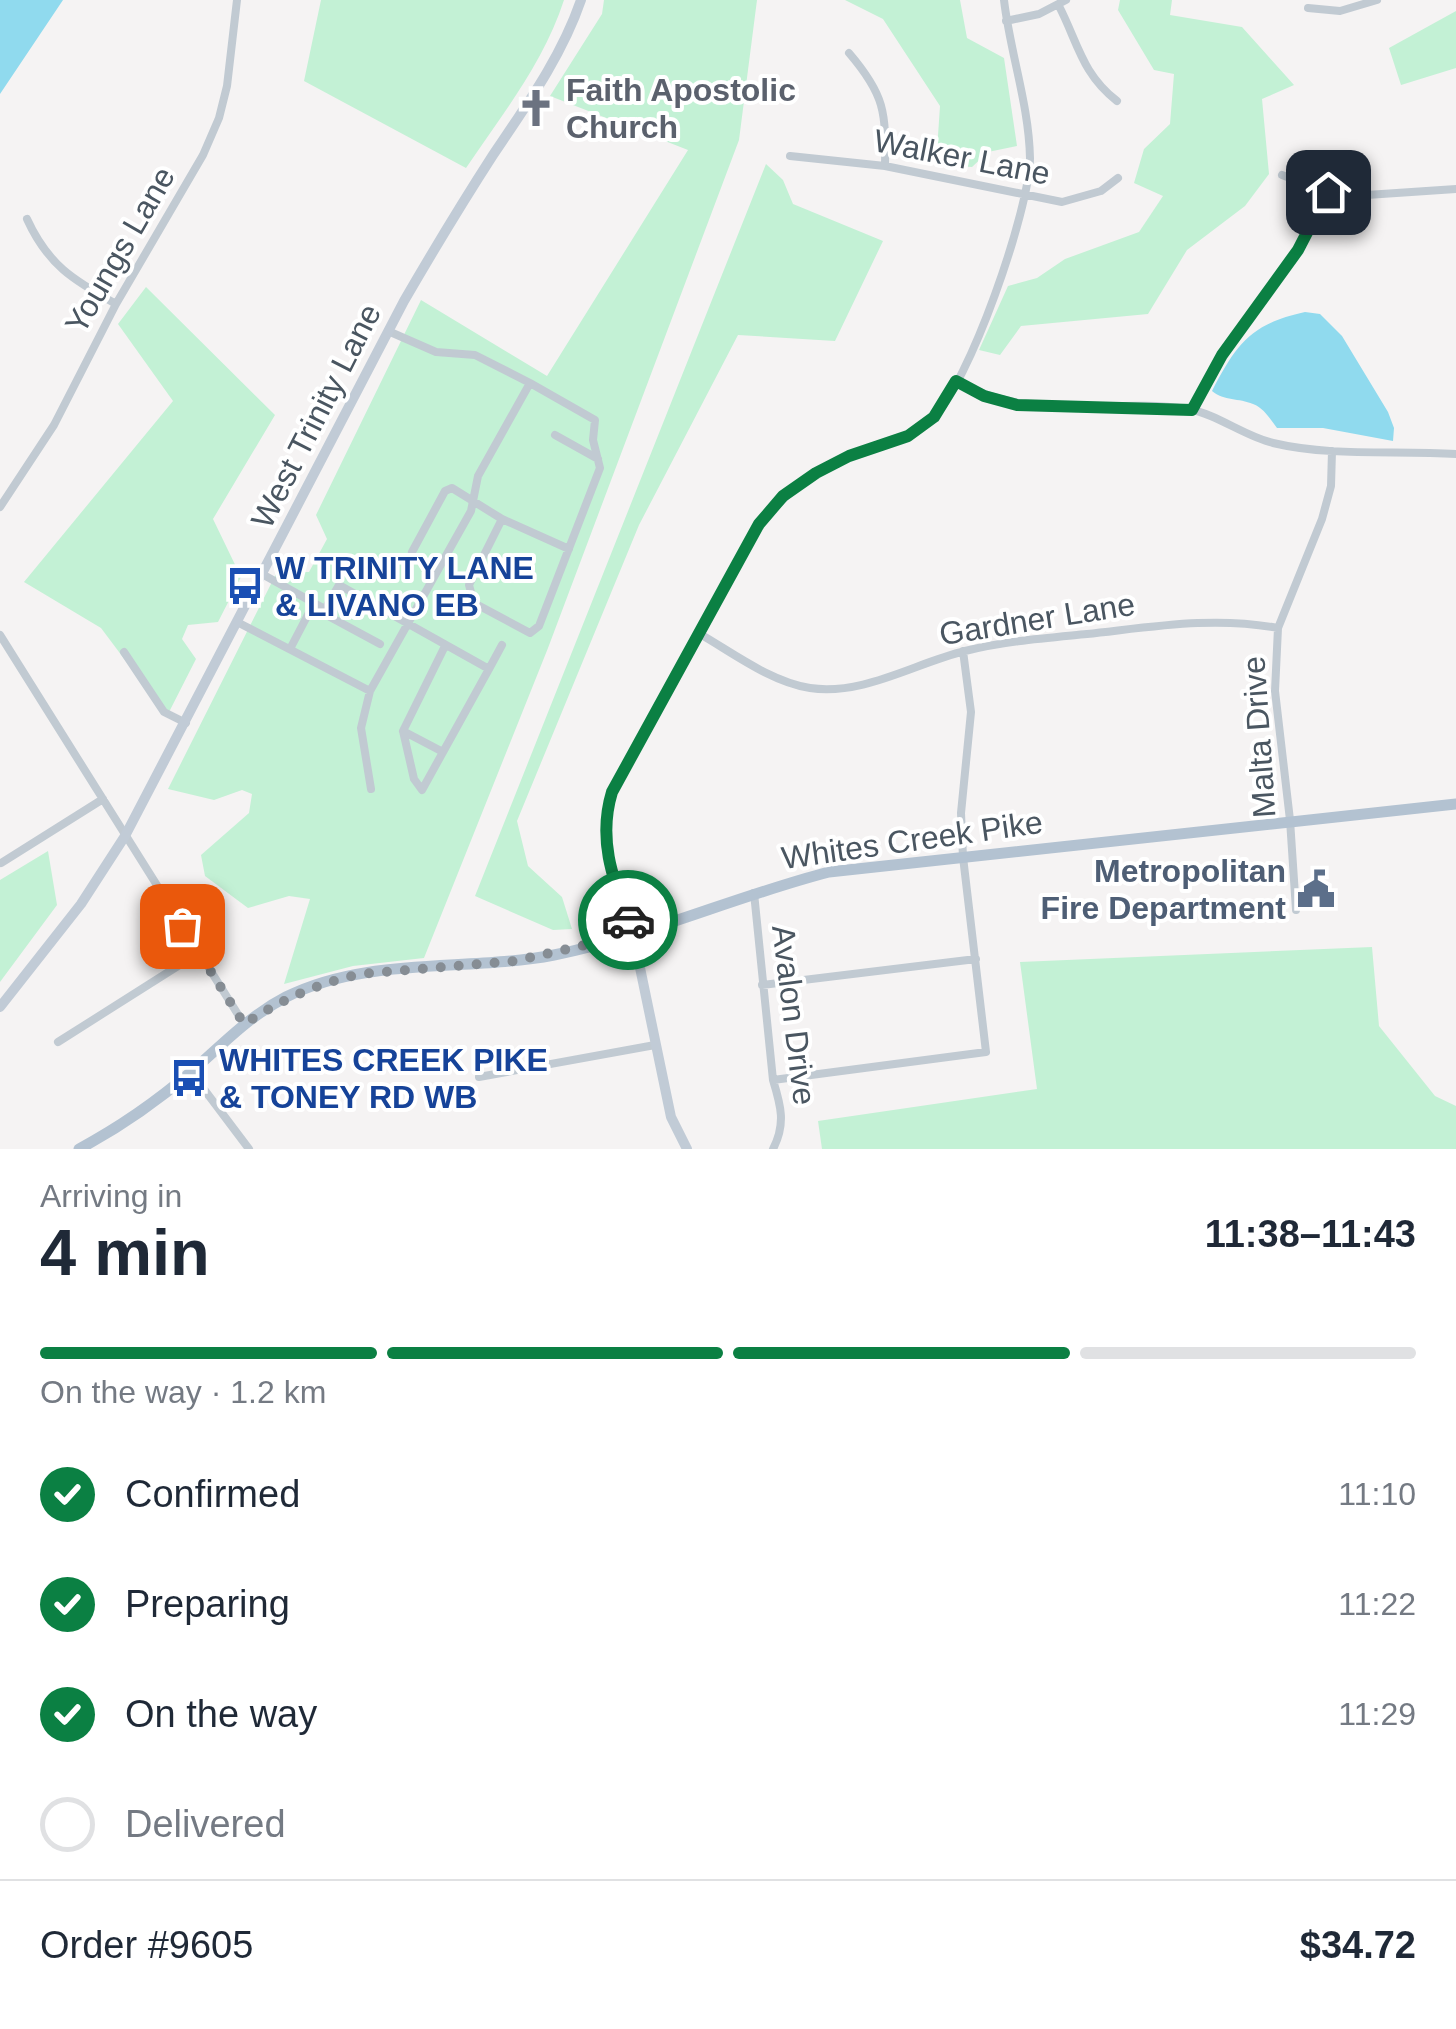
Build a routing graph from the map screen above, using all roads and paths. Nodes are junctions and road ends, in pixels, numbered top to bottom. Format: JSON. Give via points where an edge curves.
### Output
{"nodes":[{"id":1,"x":236,"y":0,"type":"edge"},
{"id":2,"x":582,"y":0,"type":"edge"},
{"id":3,"x":1004,"y":0,"type":"edge"},
{"id":4,"x":1377,"y":0,"type":"edge"},
{"id":5,"x":1062,"y":3,"type":"edge"},
{"id":6,"x":1308,"y":8,"type":"dead end"},
{"id":7,"x":1006,"y":22,"type":"junction"},
{"id":8,"x":849,"y":54,"type":"dead end"},
{"id":9,"x":1117,"y":101,"type":"dead end"},
{"id":10,"x":790,"y":156,"type":"dead end"},
{"id":11,"x":885,"y":166,"type":"junction"},
{"id":12,"x":1282,"y":175,"type":"dead end"},
{"id":13,"x":1118,"y":178,"type":"dead end"},
{"id":14,"x":1456,"y":189,"type":"edge"},
{"id":15,"x":1328,"y":192,"type":"junction"},
{"id":16,"x":1024,"y":196,"type":"junction"},
{"id":17,"x":27,"y":219,"type":"dead end"},
{"id":18,"x":116,"y":304,"type":"junction"},
{"id":19,"x":388,"y":331,"type":"junction"},
{"id":20,"x":956,"y":381,"type":"junction"},
{"id":21,"x":530,"y":383,"type":"junction"},
{"id":22,"x":1192,"y":410,"type":"junction"},
{"id":23,"x":556,"y":436,"type":"dead end"},
{"id":24,"x":1332,"y":451,"type":"junction"},
{"id":25,"x":1456,"y":454,"type":"edge"},
{"id":26,"x":598,"y":459,"type":"junction"},
{"id":27,"x":473,"y":502,"type":"junction"},
{"id":28,"x":0,"y":507,"type":"edge"},
{"id":29,"x":502,"y":518,"type":"junction"},
{"id":30,"x":569,"y":548,"type":"junction"},
{"id":31,"x":412,"y":552,"type":"dead end"},
{"id":32,"x":262,"y":574,"type":"junction"},
{"id":33,"x":314,"y":603,"type":"junction"},
{"id":34,"x":325,"y":609,"type":"junction"},
{"id":35,"x":237,"y":622,"type":"junction"},
{"id":36,"x":407,"y":625,"type":"junction"},
{"id":37,"x":1278,"y":628,"type":"junction"},
{"id":38,"x":0,"y":634,"type":"edge"},
{"id":39,"x":700,"y":634,"type":"junction"},
{"id":40,"x":380,"y":644,"type":"dead end"},
{"id":41,"x":445,"y":646,"type":"junction"},
{"id":42,"x":502,"y":646,"type":"dead end"},
{"id":43,"x":290,"y":649,"type":"junction"},
{"id":44,"x":963,"y":651,"type":"junction"},
{"id":45,"x":124,"y":652,"type":"dead end"},
{"id":46,"x":489,"y":670,"type":"junction"},
{"id":47,"x":370,"y":690,"type":"junction"},
{"id":48,"x":186,"y":723,"type":"junction"},
{"id":49,"x":403,"y":732,"type":"junction"},
{"id":50,"x":443,"y":752,"type":"junction"},
{"id":51,"x":371,"y":789,"type":"dead end"},
{"id":52,"x":102,"y":799,"type":"junction"},
{"id":53,"x":1456,"y":804,"type":"edge"},
{"id":54,"x":1290,"y":820,"type":"junction"},
{"id":55,"x":125,"y":836,"type":"junction"},
{"id":56,"x":963,"y":857,"type":"junction"},
{"id":57,"x":0,"y":864,"type":"edge"},
{"id":58,"x":754,"y":892,"type":"junction"},
{"id":59,"x":1296,"y":910,"type":"dead end"},
{"id":60,"x":634,"y":934,"type":"junction"},
{"id":61,"x":200,"y":952,"type":"junction"},
{"id":62,"x":976,"y":959,"type":"junction"},
{"id":63,"x":762,"y":984,"type":"junction"},
{"id":64,"x":0,"y":1007,"type":"edge"},
{"id":65,"x":244,"y":1024,"type":"junction"},
{"id":66,"x":58,"y":1042,"type":"dead end"},
{"id":67,"x":655,"y":1045,"type":"junction"},
{"id":68,"x":191,"y":1072,"type":"junction"},
{"id":69,"x":479,"y":1077,"type":"dead end"},
{"id":70,"x":773,"y":1080,"type":"junction"},
{"id":71,"x":775,"y":1146,"type":"edge"},
{"id":72,"x":80,"y":1149,"type":"edge"},
{"id":73,"x":249,"y":1149,"type":"edge"},
{"id":74,"x":687,"y":1149,"type":"edge"}],
"edges":[{"from":1,"to":18,"type":"street","name":"Youngs Lane","via":[[219,118]]},
{"from":2,"to":19,"type":"main road","name":"West Trinity Lane","via":[[553,61]]},
{"from":3,"to":7,"type":"street"},
{"from":4,"to":6,"type":"street","via":[[1340,11]]},
{"from":5,"to":7,"type":"street"},
{"from":5,"to":9,"type":"street","via":[[1083,66]]},
{"from":7,"to":16,"type":"street","via":[[1029,145]]},
{"from":8,"to":11,"type":"street","via":[[881,98]]},
{"from":10,"to":11,"type":"street","name":"Walker Lane"},
{"from":11,"to":16,"type":"street","name":"Walker Lane"},
{"from":12,"to":15,"type":"street"},
{"from":13,"to":16,"type":"street","name":"Walker Lane","via":[[1084,198]]},
{"from":14,"to":15,"type":"street"},
{"from":15,"to":22,"type":"street","via":[[1298,250],[1222,355]]},
{"from":16,"to":20,"type":"street","via":[[1006,268]]},
{"from":17,"to":18,"type":"street","via":[[60,268]]},
{"from":18,"to":28,"type":"street","name":"Youngs Lane","via":[[54,425]]},
{"from":19,"to":21,"type":"street","via":[[436,352],[476,355]]},
{"from":19,"to":32,"type":"main road","name":"West Trinity Lane"},
{"from":20,"to":22,"type":"street","via":[[1017,405]]},
{"from":20,"to":39,"type":"street","via":[[934,417],[908,436],[849,456],[783,496],[759,524]]},
{"from":21,"to":26,"type":"street","via":[[595,420]]},
{"from":21,"to":27,"type":"street","via":[[478,476]]},
{"from":22,"to":24,"type":"street","via":[[1265,440]]},
{"from":23,"to":26,"type":"street"},
{"from":24,"to":25,"type":"street"},
{"from":24,"to":37,"type":"street","name":"Malta Drive","via":[[1322,520]]},
{"from":26,"to":30,"type":"street"},
{"from":27,"to":29,"type":"street"},
{"from":27,"to":31,"type":"street","via":[[452,488],[445,491]]},
{"from":27,"to":36,"type":"street"},
{"from":29,"to":30,"type":"street"},
{"from":29,"to":30,"type":"street","via":[[469,586],[474,603],[530,633],[539,626]]},
{"from":32,"to":33,"type":"street"},
{"from":32,"to":35,"type":"main road","name":"West Trinity Lane"},
{"from":33,"to":34,"type":"street"},
{"from":33,"to":43,"type":"street"},
{"from":34,"to":36,"type":"street","via":[[339,585]]},
{"from":34,"to":40,"type":"street"},
{"from":35,"to":43,"type":"street"},
{"from":35,"to":48,"type":"main road","name":"West Trinity Lane"},
{"from":36,"to":41,"type":"street"},
{"from":36,"to":47,"type":"street"},
{"from":37,"to":44,"type":"street","name":"Gardner Lane","via":[[1225,620],[1167,624]]},
{"from":37,"to":54,"type":"street","name":"Malta Drive","via":[[1275,691]]},
{"from":38,"to":52,"type":"street"},
{"from":39,"to":44,"type":"street","name":"Gardner Lane","via":[[774,677],[808,688],[854,686]]},
{"from":39,"to":60,"type":"street","via":[[608,805],[608,861]]},
{"from":41,"to":46,"type":"street"},
{"from":41,"to":49,"type":"street"},
{"from":42,"to":46,"type":"street"},
{"from":43,"to":47,"type":"street"},
{"from":44,"to":56,"type":"street","via":[[971,712]]},
{"from":45,"to":48,"type":"street","via":[[164,712]]},
{"from":46,"to":50,"type":"street"},
{"from":47,"to":51,"type":"street","via":[[361,728]]},
{"from":48,"to":55,"type":"main road","name":"West Trinity Lane"},
{"from":49,"to":50,"type":"street"},
{"from":49,"to":50,"type":"street","via":[[422,790]]},
{"from":52,"to":55,"type":"street"},
{"from":52,"to":57,"type":"street"},
{"from":53,"to":54,"type":"main road","name":"Whites Creek Pike"},
{"from":54,"to":56,"type":"main road","name":"Whites Creek Pike"},
{"from":54,"to":59,"type":"street","name":"Malta Drive"},
{"from":55,"to":61,"type":"street"},
{"from":55,"to":64,"type":"main road","name":"West Trinity Lane"},
{"from":56,"to":58,"type":"main road","name":"Whites Creek Pike","via":[[830,872]]},
{"from":56,"to":62,"type":"street"},
{"from":58,"to":60,"type":"main road","name":"Whites Creek Pike"},
{"from":58,"to":63,"type":"street","name":"Avalon Drive"},
{"from":60,"to":65,"type":"main road","name":"Whites Creek Pike","via":[[515,961],[360,974],[287,996]]},
{"from":60,"to":67,"type":"main road"},
{"from":61,"to":65,"type":"street"},
{"from":61,"to":66,"type":"street"},
{"from":62,"to":63,"type":"street"},
{"from":62,"to":70,"type":"street","via":[[986,1052]]},
{"from":63,"to":70,"type":"street","name":"Avalon Drive"},
{"from":65,"to":68,"type":"main road","name":"Whites Creek Pike"},
{"from":67,"to":69,"type":"street"},
{"from":67,"to":74,"type":"main road","via":[[671,1117]]},
{"from":68,"to":72,"type":"main road","name":"Whites Creek Pike","via":[[136,1117]]},
{"from":68,"to":73,"type":"street"},
{"from":70,"to":71,"type":"street","name":"Avalon Drive","via":[[782,1108]]}]}
